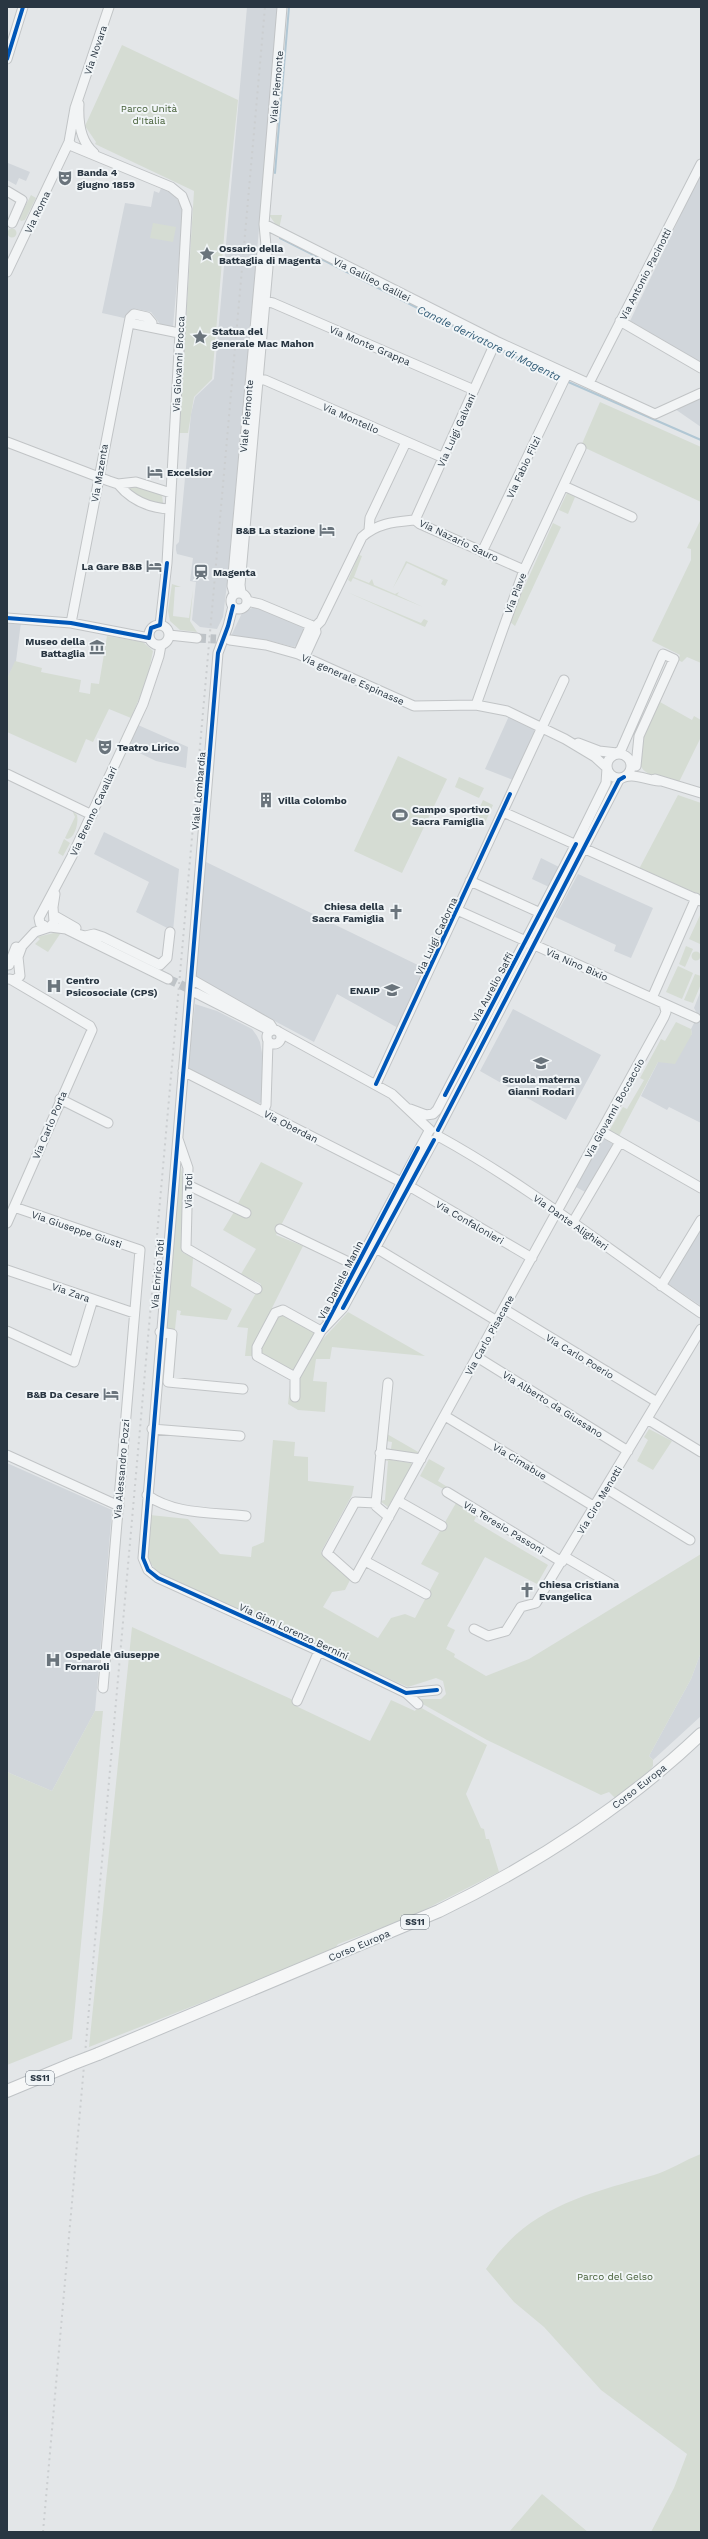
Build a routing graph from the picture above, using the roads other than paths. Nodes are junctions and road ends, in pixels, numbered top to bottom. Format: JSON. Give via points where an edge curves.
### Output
{"nodes":[{"id":1,"x":24,"y":7,"type":"edge"},
{"id":2,"x":109,"y":7,"type":"edge"},
{"id":3,"x":282,"y":7,"type":"edge"},
{"id":4,"x":7,"y":59,"type":"edge"},
{"id":5,"x":74,"y":142,"type":"junction"},
{"id":6,"x":701,"y":164,"type":"edge"},
{"id":7,"x":7,"y":191,"type":"edge"},
{"id":8,"x":10,"y":221,"type":"edge"},
{"id":9,"x":264,"y":224,"type":"junction"},
{"id":10,"x":28,"y":230,"type":"junction"},
{"id":11,"x":7,"y":272,"type":"edge"},
{"id":12,"x":261,"y":300,"type":"junction"},
{"id":13,"x":620,"y":322,"type":"junction"},
{"id":14,"x":179,"y":333,"type":"junction"},
{"id":15,"x":494,"y":345,"type":"junction"},
{"id":16,"x":701,"y":368,"type":"edge"},
{"id":17,"x":565,"y":378,"type":"junction"},
{"id":18,"x":254,"y":379,"type":"junction"},
{"id":19,"x":589,"y":384,"type":"junction"},
{"id":20,"x":474,"y":390,"type":"junction"},
{"id":21,"x":701,"y":393,"type":"edge"},
{"id":22,"x":7,"y":442,"type":"edge"},
{"id":23,"x":406,"y":442,"type":"junction"},
{"id":24,"x":581,"y":448,"type":"dead end"},
{"id":25,"x":444,"y":458,"type":"junction"},
{"id":26,"x":98,"y":477,"type":"junction"},
{"id":27,"x":118,"y":484,"type":"junction"},
{"id":28,"x":564,"y":486,"type":"junction"},
{"id":29,"x":171,"y":493,"type":"junction"},
{"id":30,"x":170,"y":509,"type":"junction"},
{"id":31,"x":632,"y":517,"type":"dead end"},
{"id":32,"x":415,"y":520,"type":"junction"},
{"id":33,"x":369,"y":530,"type":"junction"},
{"id":34,"x":482,"y":552,"type":"junction"},
{"id":35,"x":524,"y":570,"type":"junction"},
{"id":36,"x":238,"y":593,"type":"junction"},
{"id":37,"x":247,"y":601,"type":"junction"},
{"id":38,"x":236,"y":608,"type":"junction"},
{"id":39,"x":7,"y":618,"type":"edge"},
{"id":40,"x":71,"y":623,"type":"junction"},
{"id":41,"x":160,"y":625,"type":"junction"},
{"id":42,"x":313,"y":626,"type":"junction"},
{"id":43,"x":169,"y":635,"type":"junction"},
{"id":44,"x":149,"y":638,"type":"junction"},
{"id":45,"x":197,"y":638,"type":"tunnel mouth"},
{"id":46,"x":230,"y":640,"type":"dead end"},
{"id":47,"x":161,"y":645,"type":"junction"},
{"id":48,"x":301,"y":655,"type":"junction"},
{"id":49,"x":564,"y":680,"type":"dead end"},
{"id":50,"x":648,"y":690,"type":"junction"},
{"id":51,"x":658,"y":694,"type":"junction"},
{"id":52,"x":476,"y":704,"type":"junction"},
{"id":53,"x":542,"y":727,"type":"junction"},
{"id":54,"x":639,"y":736,"type":"junction"},
{"id":55,"x":565,"y":740,"type":"junction"},
{"id":56,"x":613,"y":753,"type":"junction"},
{"id":57,"x":629,"y":759,"type":"junction"},
{"id":58,"x":636,"y":766,"type":"junction"},
{"id":59,"x":607,"y":768,"type":"junction"},
{"id":60,"x":7,"y":774,"type":"edge"},
{"id":61,"x":624,"y":777,"type":"junction"},
{"id":62,"x":659,"y":781,"type":"junction"},
{"id":63,"x":701,"y":793,"type":"edge"},
{"id":64,"x":503,"y":812,"type":"junction"},
{"id":65,"x":590,"y":815,"type":"junction"},
{"id":66,"x":92,"y":816,"type":"junction"},
{"id":67,"x":600,"y":820,"type":"junction"},
{"id":68,"x":576,"y":844,"type":"junction"},
{"id":69,"x":586,"y":849,"type":"junction"},
{"id":70,"x":470,"y":882,"type":"junction"},
{"id":71,"x":56,"y":886,"type":"junction"},
{"id":72,"x":554,"y":887,"type":"junction"},
{"id":73,"x":563,"y":892,"type":"junction"},
{"id":74,"x":698,"y":899,"type":"edge"},
{"id":75,"x":457,"y":910,"type":"junction"},
{"id":76,"x":540,"y":913,"type":"junction"},
{"id":77,"x":54,"y":915,"type":"junction"},
{"id":78,"x":550,"y":917,"type":"junction"},
{"id":79,"x":44,"y":922,"type":"junction"},
{"id":80,"x":170,"y":932,"type":"dead end"},
{"id":81,"x":74,"y":933,"type":"junction"},
{"id":82,"x":88,"y":935,"type":"junction"},
{"id":83,"x":525,"y":941,"type":"junction"},
{"id":84,"x":536,"y":945,"type":"junction"},
{"id":85,"x":106,"y":947,"type":"junction"},
{"id":86,"x":11,"y":966,"type":"edge"},
{"id":87,"x":168,"y":979,"type":"tunnel mouth"},
{"id":88,"x":191,"y":979,"type":"junction"},
{"id":89,"x":9,"y":980,"type":"edge"},
{"id":90,"x":196,"y":993,"type":"tunnel mouth"},
{"id":91,"x":496,"y":997,"type":"junction"},
{"id":92,"x":652,"y":998,"type":"junction"},
{"id":93,"x":506,"y":1002,"type":"junction"},
{"id":94,"x":664,"y":1004,"type":"junction"},
{"id":95,"x":696,"y":1018,"type":"dead end"},
{"id":96,"x":274,"y":1037,"type":"junction"},
{"id":97,"x":465,"y":1055,"type":"junction"},
{"id":98,"x":475,"y":1060,"type":"junction"},
{"id":99,"x":183,"y":1071,"type":"junction"},
{"id":100,"x":376,"y":1084,"type":"junction"},
{"id":101,"x":445,"y":1095,"type":"junction"},
{"id":102,"x":60,"y":1099,"type":"junction"},
{"id":103,"x":410,"y":1109,"type":"junction"},
{"id":104,"x":263,"y":1112,"type":"junction"},
{"id":105,"x":108,"y":1123,"type":"dead end"},
{"id":106,"x":601,"y":1131,"type":"junction"},
{"id":107,"x":433,"y":1133,"type":"junction"},
{"id":108,"x":177,"y":1136,"type":"junction"},
{"id":109,"x":620,"y":1142,"type":"junction"},
{"id":110,"x":404,"y":1184,"type":"junction"},
{"id":111,"x":188,"y":1185,"type":"junction"},
{"id":112,"x":701,"y":1188,"type":"edge"},
{"id":113,"x":14,"y":1207,"type":"junction"},
{"id":114,"x":557,"y":1211,"type":"junction"},
{"id":115,"x":246,"y":1213,"type":"dead end"},
{"id":116,"x":701,"y":1220,"type":"edge"},
{"id":117,"x":573,"y":1222,"type":"junction"},
{"id":118,"x":7,"y":1223,"type":"edge"},
{"id":119,"x":280,"y":1229,"type":"dead end"},
{"id":120,"x":372,"y":1246,"type":"junction"},
{"id":121,"x":140,"y":1250,"type":"joint"},
{"id":122,"x":532,"y":1258,"type":"junction"},
{"id":123,"x":360,"y":1268,"type":"junction"},
{"id":124,"x":7,"y":1270,"type":"edge"},
{"id":125,"x":661,"y":1286,"type":"junction"},
{"id":126,"x":257,"y":1290,"type":"dead end"},
{"id":127,"x":93,"y":1300,"type":"junction"},
{"id":128,"x":504,"y":1309,"type":"junction"},
{"id":129,"x":701,"y":1312,"type":"edge"},
{"id":130,"x":134,"y":1313,"type":"junction"},
{"id":131,"x":497,"y":1321,"type":"junction"},
{"id":132,"x":701,"y":1329,"type":"edge"},
{"id":133,"x":322,"y":1330,"type":"junction"},
{"id":134,"x":7,"y":1331,"type":"edge"},
{"id":135,"x":160,"y":1332,"type":"junction"},
{"id":136,"x":477,"y":1357,"type":"junction"},
{"id":137,"x":295,"y":1377,"type":"junction"},
{"id":138,"x":388,"y":1383,"type":"dead end"},
{"id":139,"x":243,"y":1389,"type":"dead end"},
{"id":140,"x":295,"y":1397,"type":"dead end"},
{"id":141,"x":657,"y":1402,"type":"junction"},
{"id":142,"x":445,"y":1416,"type":"junction"},
{"id":143,"x":647,"y":1420,"type":"junction"},
{"id":144,"x":152,"y":1428,"type":"junction"},
{"id":145,"x":240,"y":1436,"type":"dead end"},
{"id":146,"x":628,"y":1451,"type":"junction"},
{"id":147,"x":701,"y":1452,"type":"edge"},
{"id":148,"x":380,"y":1453,"type":"junction"},
{"id":149,"x":7,"y":1455,"type":"edge"},
{"id":150,"x":421,"y":1459,"type":"junction"},
{"id":151,"x":607,"y":1488,"type":"junction"},
{"id":152,"x":446,"y":1492,"type":"dead end"},
{"id":153,"x":147,"y":1495,"type":"junction"},
{"id":154,"x":398,"y":1501,"type":"junction"},
{"id":155,"x":376,"y":1503,"type":"junction"},
{"id":156,"x":119,"y":1506,"type":"junction"},
{"id":157,"x":596,"y":1507,"type":"junction"},
{"id":158,"x":246,"y":1516,"type":"dead end"},
{"id":159,"x":389,"y":1516,"type":"junction"},
{"id":160,"x":442,"y":1526,"type":"dead end"},
{"id":161,"x":690,"y":1540,"type":"dead end"},
{"id":162,"x":564,"y":1560,"type":"junction"},
{"id":163,"x":364,"y":1561,"type":"junction"},
{"id":164,"x":148,"y":1570,"type":"joint"},
{"id":165,"x":611,"y":1584,"type":"dead end"},
{"id":166,"x":426,"y":1594,"type":"dead end"},
{"id":167,"x":474,"y":1629,"type":"dead end"},
{"id":168,"x":319,"y":1651,"type":"junction"},
{"id":169,"x":102,"y":1688,"type":"dead end"},
{"id":170,"x":437,"y":1690,"type":"dead end"},
{"id":171,"x":406,"y":1693,"type":"junction"},
{"id":172,"x":297,"y":1701,"type":"dead end"},
{"id":173,"x":418,"y":1704,"type":"dead end"},
{"id":174,"x":701,"y":1734,"type":"edge"},
{"id":175,"x":7,"y":2091,"type":"edge"}],
"edges":[{"from":1,"to":4,"type":"street"},
{"from":2,"to":5,"type":"street","name":"Via Novara","via":[[80,94],[79,121]]},
{"from":3,"to":9,"type":"street","name":"Viale Piemonte"},
{"from":5,"to":10,"type":"street","name":"Via Roma"},
{"from":5,"to":14,"type":"street","name":"Via Giovanni Brocca","via":[[98,156],[171,187],[185,202],[187,218]]},
{"from":6,"to":13,"type":"street","name":"Via Antonio Pacinotti"},
{"from":7,"to":8,"type":"street","via":[[22,200]]},
{"from":8,"to":10,"type":"street"},
{"from":9,"to":12,"type":"street","name":"Viale Piemonte","via":[[268,267]]},
{"from":9,"to":15,"type":"street","name":"Via Galileo Galilei"},
{"from":10,"to":11,"type":"street","name":"Via Roma"},
{"from":12,"to":18,"type":"street","name":"Viale Piemonte"},
{"from":12,"to":20,"type":"street","name":"Via Monte Grappa"},
{"from":13,"to":16,"type":"street"},
{"from":13,"to":19,"type":"street","name":"Via Antonio Pacinotti"},
{"from":14,"to":26,"type":"street","name":"Via Mazenta","via":[[151,327],[152,323],[147,317],[134,314],[130,318]]},
{"from":14,"to":29,"type":"street","name":"Via Giovanni Brocca"},
{"from":15,"to":17,"type":"street","name":"Via Galileo Galilei"},
{"from":15,"to":20,"type":"street","name":"Via Luigi Galvani"},
{"from":17,"to":19,"type":"street","name":"Via Galileo Galilei"},
{"from":17,"to":34,"type":"street","name":"Via Fabio Filzi"},
{"from":18,"to":23,"type":"street","name":"Via Montello"},
{"from":18,"to":36,"type":"street","name":"Viale Piemonte","via":[[232,586]]},
{"from":19,"to":21,"type":"street","name":"Via Galileo Galilei","via":[[655,414]]},
{"from":20,"to":25,"type":"street","name":"Via Luigi Galvani"},
{"from":22,"to":26,"type":"street"},
{"from":23,"to":25,"type":"street","name":"Via Montello"},
{"from":23,"to":33,"type":"street","via":[[370,518]]},
{"from":24,"to":28,"type":"street","name":"Via Piave"},
{"from":25,"to":32,"type":"street","name":"Via Luigi Galvani"},
{"from":26,"to":27,"type":"street"},
{"from":26,"to":40,"type":"street","name":"Via Mazenta"},
{"from":27,"to":29,"type":"street","via":[[136,482]]},
{"from":27,"to":30,"type":"street","via":[[130,498],[157,508]]},
{"from":28,"to":31,"type":"street"},
{"from":28,"to":35,"type":"street","name":"Via Piave"},
{"from":29,"to":30,"type":"street","name":"Via Giovanni Brocca"},
{"from":30,"to":41,"type":"street","name":"Via Giovanni Brocca"},
{"from":32,"to":33,"type":"street","name":"Via Nazario Sauro","via":[[382,524]]},
{"from":32,"to":34,"type":"street","name":"Via Nazario Sauro"},
{"from":33,"to":42,"type":"street","via":[[362,537],[321,621]]},
{"from":34,"to":35,"type":"street","name":"Via Nazario Sauro"},
{"from":35,"to":52,"type":"street","name":"Via Piave"},
{"from":36,"to":37,"type":"street","via":[[246,596]]},
{"from":36,"to":38,"type":"street","via":[[230,599]]},
{"from":37,"to":38,"type":"street","via":[[244,607]]},
{"from":37,"to":42,"type":"street"},
{"from":38,"to":88,"type":"street","name":"Viale Lombardia","via":[[218,653]]},
{"from":39,"to":40,"type":"street"},
{"from":40,"to":44,"type":"street"},
{"from":41,"to":43,"type":"street","via":[[166,628]]},
{"from":41,"to":44,"type":"street","via":[[151,628]]},
{"from":42,"to":48,"type":"street"},
{"from":43,"to":45,"type":"street"},
{"from":43,"to":47,"type":"street","via":[[166,642]]},
{"from":44,"to":47,"type":"street","via":[[153,643]]},
{"from":46,"to":48,"type":"street","name":"Via generale Espinasse","via":[[266,645]]},
{"from":47,"to":66,"type":"street","name":"Via Brenno Cavallari","via":[[143,704]]},
{"from":48,"to":52,"type":"street","name":"Via generale Espinasse","via":[[414,706]]},
{"from":49,"to":53,"type":"street","name":"Via Luigi Cadorna"},
{"from":50,"to":51,"type":"street"},
{"from":50,"to":51,"type":"street","via":[[663,654],[674,659]]},
{"from":50,"to":56,"type":"street","via":[[626,744]]},
{"from":51,"to":54,"type":"street"},
{"from":52,"to":53,"type":"street","name":"Via generale Espinasse","via":[[507,711]]},
{"from":53,"to":55,"type":"street","name":"Via generale Espinasse"},
{"from":53,"to":64,"type":"street","name":"Via Luigi Cadorna"},
{"from":54,"to":57,"type":"street"},
{"from":54,"to":58,"type":"street"},
{"from":55,"to":56,"type":"street","name":"Via generale Espinasse"},
{"from":55,"to":59,"type":"street","name":"Via generale Espinasse"},
{"from":56,"to":57,"type":"street","name":"Via generale Espinasse","via":[[624,754]]},
{"from":56,"to":59,"type":"street"},
{"from":57,"to":58,"type":"street","name":"Via generale Espinasse"},
{"from":57,"to":61,"type":"street","via":[[631,767]]},
{"from":58,"to":62,"type":"street","name":"Via generale Espinasse","via":[[644,774]]},
{"from":59,"to":61,"type":"street","name":"Via generale Espinasse","via":[[614,777]]},
{"from":59,"to":65,"type":"street","name":"Via Aurelio Saffi","via":[[606,783]]},
{"from":60,"to":66,"type":"street"},
{"from":61,"to":62,"type":"street","name":"Via generale Espinasse"},
{"from":61,"to":67,"type":"street","name":"Via Aurelio Saffi","via":[[619,780]]},
{"from":62,"to":63,"type":"street","name":"Via generale Espinasse"},
{"from":64,"to":68,"type":"street"},
{"from":64,"to":70,"type":"street","name":"Via Luigi Cadorna"},
{"from":65,"to":67,"type":"street"},
{"from":65,"to":68,"type":"street","name":"Via Aurelio Saffi"},
{"from":66,"to":71,"type":"street","name":"Via Brenno Cavallari"},
{"from":67,"to":69,"type":"street","name":"Via Aurelio Saffi"},
{"from":68,"to":69,"type":"street"},
{"from":68,"to":72,"type":"street","name":"Via Aurelio Saffi"},
{"from":69,"to":73,"type":"street","name":"Via Aurelio Saffi"},
{"from":69,"to":74,"type":"street"},
{"from":70,"to":75,"type":"street","name":"Via Luigi Cadorna"},
{"from":70,"to":76,"type":"street"},
{"from":71,"to":77,"type":"street","name":"Via Brenno Cavallari"},
{"from":71,"to":79,"type":"street","name":"Via Brenno Cavallari"},
{"from":72,"to":73,"type":"street"},
{"from":72,"to":76,"type":"street","name":"Via Aurelio Saffi"},
{"from":73,"to":78,"type":"street","name":"Via Aurelio Saffi"},
{"from":74,"to":92,"type":"street"},
{"from":75,"to":83,"type":"street","name":"Via Nino Bixio"},
{"from":75,"to":100,"type":"street","name":"Via Luigi Cadorna"},
{"from":76,"to":78,"type":"street"},
{"from":76,"to":83,"type":"street","name":"Via Aurelio Saffi"},
{"from":77,"to":79,"type":"street","name":"Via Brenno Cavallari","via":[[54,922]]},
{"from":77,"to":79,"type":"street","via":[[46,912]]},
{"from":77,"to":82,"type":"street"},
{"from":78,"to":84,"type":"street","name":"Via Aurelio Saffi"},
{"from":79,"to":81,"type":"street"},
{"from":79,"to":86,"type":"street","via":[[19,941]]},
{"from":80,"to":82,"type":"street","via":[[167,958],[160,965],[103,937]]},
{"from":81,"to":82,"type":"street"},
{"from":81,"to":85,"type":"street"},
{"from":82,"to":85,"type":"street"},
{"from":83,"to":84,"type":"street","name":"Via Nino Bixio"},
{"from":83,"to":91,"type":"street","name":"Via Aurelio Saffi"},
{"from":84,"to":92,"type":"street","name":"Via Nino Bixio"},
{"from":84,"to":93,"type":"street","name":"Via Aurelio Saffi"},
{"from":85,"to":87,"type":"street"},
{"from":86,"to":89,"type":"street","via":[[20,976]]},
{"from":88,"to":96,"type":"street","name":"Via Dante Alighieri","via":[[270,1024]]},
{"from":88,"to":99,"type":"street","name":"Via Enrico Toti"},
{"from":89,"to":102,"type":"street","name":"Via Carlo Porta","via":[[91,1028]]},
{"from":90,"to":96,"type":"street","via":[[257,1025]]},
{"from":91,"to":93,"type":"street","name":"Via Aurelio Saffi"},
{"from":91,"to":97,"type":"street","name":"Via Aurelio Saffi"},
{"from":92,"to":94,"type":"street","name":"Via Nino Bixio"},
{"from":93,"to":98,"type":"street","name":"Via Aurelio Saffi"},
{"from":94,"to":95,"type":"street","name":"Via Nino Bixio"},
{"from":94,"to":106,"type":"street","name":"Via Giovanni Boccaccio","via":[[666,1012]]},
{"from":96,"to":100,"type":"street","name":"Via Dante Alighieri","via":[[292,1038]]},
{"from":96,"to":104,"type":"street"},
{"from":97,"to":98,"type":"street"},
{"from":97,"to":101,"type":"street","name":"Via Aurelio Saffi"},
{"from":98,"to":107,"type":"street","name":"Via Aurelio Saffi"},
{"from":99,"to":104,"type":"street","name":"Via Oberdan"},
{"from":99,"to":108,"type":"street","name":"Via Enrico Toti"},
{"from":100,"to":103,"type":"street","name":"Via Dante Alighieri"},
{"from":101,"to":103,"type":"street","name":"Via Aurelio Saffi","via":[[433,1114],[426,1115]]},
{"from":101,"to":107,"type":"street","name":"Via Aurelio Saffi"},
{"from":102,"to":105,"type":"street"},
{"from":102,"to":113,"type":"street","name":"Via Carlo Porta"},
{"from":103,"to":107,"type":"street","name":"Via Dante Alighieri"},
{"from":104,"to":110,"type":"street","name":"Via Oberdan"},
{"from":106,"to":109,"type":"street"},
{"from":106,"to":114,"type":"street","name":"Via Giovanni Boccaccio"},
{"from":107,"to":110,"type":"street","name":"Via Daniele Manin"},
{"from":107,"to":114,"type":"street","name":"Via Dante Alighieri","via":[[499,1172]]},
{"from":108,"to":111,"type":"street","name":"Via Toti","via":[[188,1168]]},
{"from":108,"to":135,"type":"street","name":"Via Enrico Toti"},
{"from":109,"to":112,"type":"street"},
{"from":109,"to":117,"type":"street"},
{"from":110,"to":120,"type":"street","name":"Via Daniele Manin"},
{"from":110,"to":122,"type":"street","name":"Via Confalonieri"},
{"from":111,"to":115,"type":"street"},
{"from":111,"to":126,"type":"street","name":"Via Toti","via":[[186,1248]]},
{"from":113,"to":118,"type":"street","name":"Via Carlo Porta"},
{"from":113,"to":121,"type":"street","name":"Via Giuseppe Giusti"},
{"from":114,"to":117,"type":"street","name":"Via Dante Alighieri"},
{"from":114,"to":122,"type":"street","name":"Via Carlo Pisacane"},
{"from":116,"to":125,"type":"street"},
{"from":117,"to":125,"type":"street","name":"Via Dante Alighieri"},
{"from":119,"to":123,"type":"street"},
{"from":120,"to":123,"type":"street","name":"Via Daniele Manin"},
{"from":120,"to":131,"type":"street"},
{"from":121,"to":130,"type":"street","name":"Via Alessandro Pozzi"},
{"from":122,"to":128,"type":"street","name":"Via Carlo Pisacane"},
{"from":123,"to":133,"type":"street","name":"Via Daniele Manin","via":[[343,1308]]},
{"from":124,"to":127,"type":"street","name":"Via Zara"},
{"from":125,"to":129,"type":"street","name":"Via Dante Alighieri"},
{"from":127,"to":130,"type":"street","name":"Via Zara"},
{"from":127,"to":134,"type":"street","via":[[74,1362]]},
{"from":128,"to":131,"type":"street","name":"Via Carlo Pisacane"},
{"from":128,"to":141,"type":"street","name":"Via Carlo Poerio"},
{"from":130,"to":156,"type":"street","name":"Via Alessandro Pozzi"},
{"from":131,"to":136,"type":"street","name":"Via Carlo Pisacane"},
{"from":132,"to":141,"type":"street","name":"Via Ciro Menotti"},
{"from":133,"to":137,"type":"street","name":"Via Daniele Manin"},
{"from":133,"to":137,"type":"street","name":"Via Daniele Manin","via":[[283,1310],[275,1313],[257,1347],[257,1356]]},
{"from":135,"to":139,"type":"street","via":[[172,1334],[168,1382]]},
{"from":135,"to":144,"type":"street","name":"Via Enrico Toti"},
{"from":136,"to":142,"type":"street","name":"Via Carlo Pisacane"},
{"from":136,"to":146,"type":"street","name":"Via Alberto da Giussano"},
{"from":137,"to":140,"type":"street","name":"Via Daniele Manin"},
{"from":138,"to":148,"type":"street"},
{"from":141,"to":143,"type":"street","name":"Via Ciro Menotti"},
{"from":142,"to":150,"type":"street","name":"Via Carlo Pisacane"},
{"from":142,"to":157,"type":"street","name":"Via Cimabue"},
{"from":143,"to":146,"type":"street","name":"Via Ciro Menotti"},
{"from":143,"to":147,"type":"street"},
{"from":144,"to":145,"type":"street"},
{"from":144,"to":153,"type":"street","name":"Via Enrico Toti"},
{"from":146,"to":151,"type":"street","name":"Via Ciro Menotti"},
{"from":148,"to":150,"type":"street"},
{"from":148,"to":155,"type":"street"},
{"from":149,"to":156,"type":"street"},
{"from":150,"to":154,"type":"street","name":"Via Carlo Pisacane"},
{"from":151,"to":157,"type":"street","name":"Via Ciro Menotti"},
{"from":151,"to":161,"type":"street"},
{"from":152,"to":162,"type":"street","name":"Via Teresio Passoni"},
{"from":153,"to":158,"type":"street","via":[[160,1504],[174,1508]]},
{"from":153,"to":164,"type":"street","name":"Via Enrico Toti","via":[[142,1547]]},
{"from":154,"to":159,"type":"street","name":"Via Carlo Pisacane"},
{"from":154,"to":160,"type":"street"},
{"from":155,"to":159,"type":"street","via":[[376,1506]]},
{"from":155,"to":163,"type":"street","name":"Via Carlo Pisacane","via":[[355,1502],[327,1553],[355,1578]]},
{"from":156,"to":169,"type":"street","name":"Via Alessandro Pozzi"},
{"from":157,"to":162,"type":"street","name":"Via Ciro Menotti"},
{"from":159,"to":163,"type":"street","name":"Via Carlo Pisacane"},
{"from":162,"to":165,"type":"street","name":"Via Teresio Passoni"},
{"from":162,"to":167,"type":"street","name":"Via Ciro Menotti","via":[[536,1603],[521,1607],[506,1631],[488,1636]]},
{"from":163,"to":166,"type":"street"},
{"from":164,"to":168,"type":"street","name":"Via Gian Lorenzo Bernini","via":[[158,1578]]},
{"from":168,"to":171,"type":"street","name":"Via Gian Lorenzo Bernini"},
{"from":168,"to":172,"type":"street","name":"Via Gian Lorenzo Bernini"},
{"from":170,"to":171,"type":"street"},
{"from":171,"to":173,"type":"street"},
{"from":174,"to":175,"type":"main road","name":"Corso Europa","number":"SS11","bridge":true,"via":[[675,1759],[586,1826],[489,1887],[440,1911]]}]}
